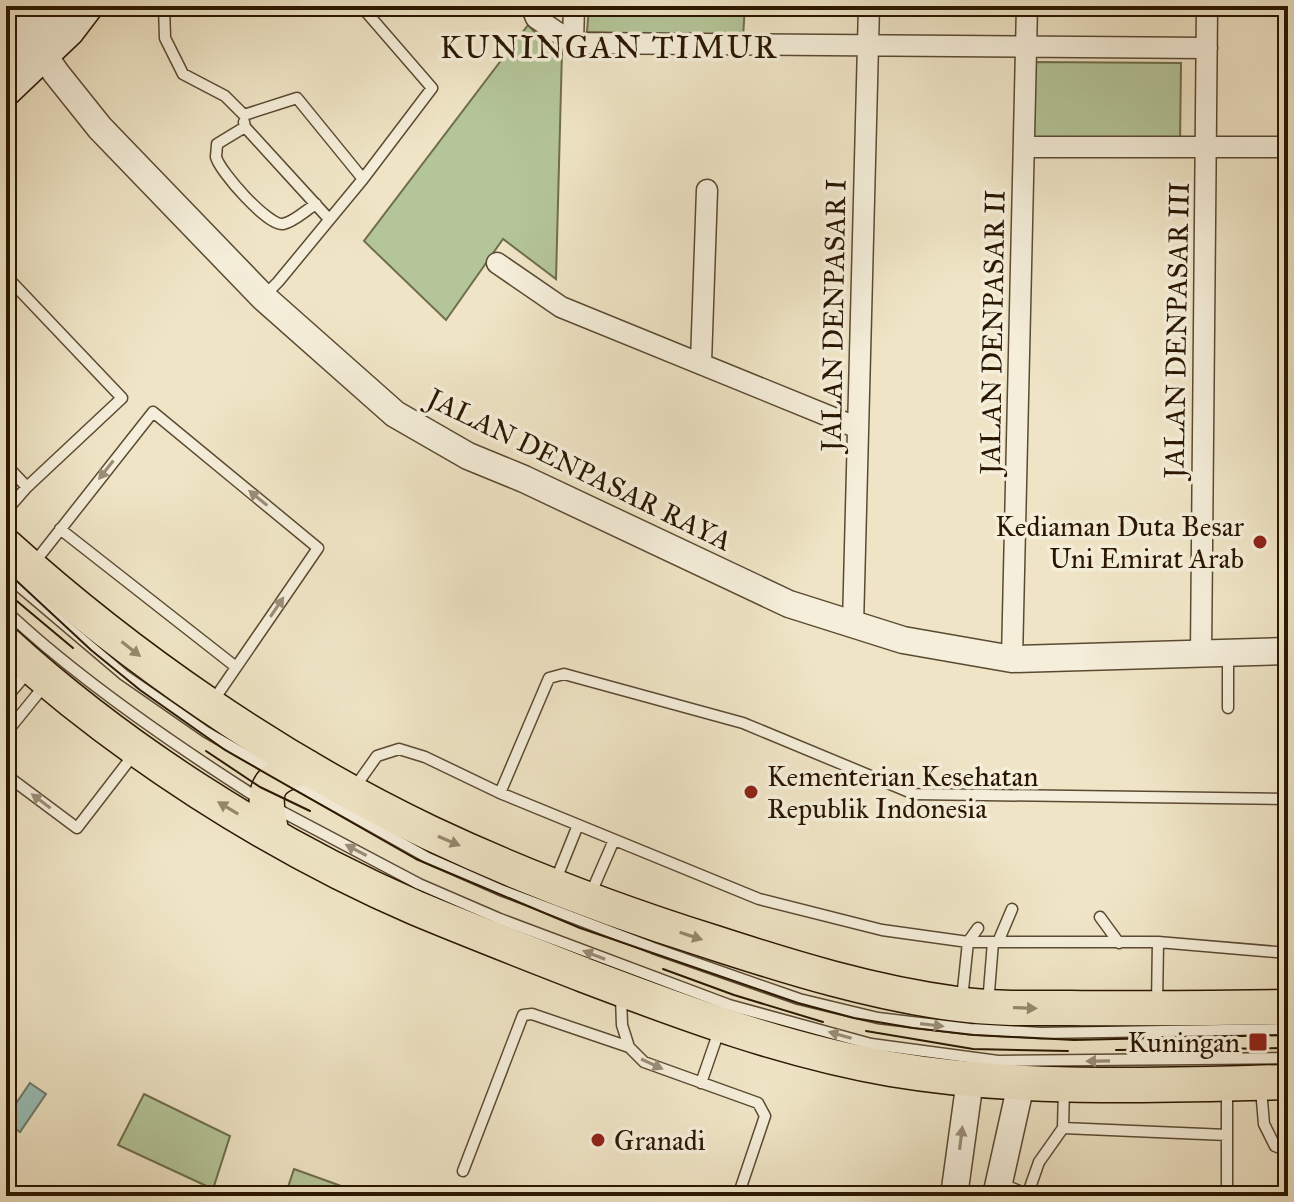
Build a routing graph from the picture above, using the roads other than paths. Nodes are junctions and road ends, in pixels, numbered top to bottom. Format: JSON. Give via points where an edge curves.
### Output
{"nodes":[{"id":1,"x":10,"y":6,"type":"edge"},
{"id":2,"x":54,"y":6,"type":"edge"},
{"id":3,"x":88,"y":6,"type":"edge"},
{"id":4,"x":164,"y":6,"type":"edge"},
{"id":5,"x":361,"y":6,"type":"edge"},
{"id":6,"x":531,"y":6,"type":"edge"},
{"id":7,"x":574,"y":6,"type":"edge"},
{"id":8,"x":869,"y":6,"type":"edge"},
{"id":9,"x":1027,"y":6,"type":"edge"},
{"id":10,"x":1207,"y":6,"type":"edge"},
{"id":11,"x":573,"y":43,"type":"junction"},
{"id":12,"x":868,"y":45,"type":"junction"},
{"id":13,"x":26,"y":47,"type":"edge"},
{"id":14,"x":1026,"y":47,"type":"junction"},
{"id":15,"x":1207,"y":48,"type":"junction"},
{"id":16,"x":6,"y":91,"type":"edge"},
{"id":17,"x":244,"y":121,"type":"junction"},
{"id":18,"x":1024,"y":147,"type":"junction"},
{"id":19,"x":1206,"y":147,"type":"junction"},
{"id":20,"x":1288,"y":147,"type":"edge"},
{"id":21,"x":363,"y":179,"type":"junction"},
{"id":22,"x":707,"y":190,"type":"dead end"},
{"id":23,"x":316,"y":204,"type":"junction"},
{"id":24,"x":329,"y":219,"type":"junction"},
{"id":25,"x":497,"y":263,"type":"dead end"},
{"id":26,"x":6,"y":276,"type":"edge"},
{"id":27,"x":263,"y":297,"type":"junction"},
{"id":28,"x":701,"y":362,"type":"junction"},
{"id":29,"x":858,"y":428,"type":"junction"},
{"id":30,"x":6,"y":465,"type":"edge"},
{"id":31,"x":27,"y":487,"type":"junction"},
{"id":32,"x":6,"y":511,"type":"edge"},
{"id":33,"x":60,"y":529,"type":"junction"},
{"id":34,"x":14,"y":563,"type":"edge"},
{"id":35,"x":6,"y":611,"type":"edge"},
{"id":36,"x":853,"y":625,"type":"junction"},
{"id":37,"x":6,"y":644,"type":"edge"},
{"id":38,"x":1288,"y":651,"type":"edge"},
{"id":39,"x":1228,"y":653,"type":"junction"},
{"id":40,"x":1201,"y":654,"type":"junction"},
{"id":41,"x":1012,"y":659,"type":"junction"},
{"id":42,"x":236,"y":667,"type":"junction"},
{"id":43,"x":40,"y":674,"type":"junction"},
{"id":44,"x":6,"y":698,"type":"edge"},
{"id":45,"x":211,"y":705,"type":"junction"},
{"id":46,"x":1228,"y":708,"type":"dead end"},
{"id":47,"x":6,"y":733,"type":"edge"},
{"id":48,"x":137,"y":750,"type":"junction"},
{"id":49,"x":6,"y":775,"type":"edge"},
{"id":50,"x":352,"y":792,"type":"junction"},
{"id":51,"x":500,"y":793,"type":"junction"},
{"id":52,"x":281,"y":795,"type":"junction"},
{"id":53,"x":1288,"y":799,"type":"edge"},
{"id":54,"x":578,"y":825,"type":"junction"},
{"id":55,"x":614,"y":840,"type":"junction"},
{"id":56,"x":553,"y":885,"type":"junction"},
{"id":57,"x":588,"y":898,"type":"junction"},
{"id":58,"x":1012,"y":909,"type":"dead end"},
{"id":59,"x":1100,"y":917,"type":"dead end"},
{"id":60,"x":978,"y":928,"type":"dead end"},
{"id":61,"x":968,"y":942,"type":"junction"},
{"id":62,"x":996,"y":942,"type":"junction"},
{"id":63,"x":1158,"y":942,"type":"junction"},
{"id":64,"x":1119,"y":943,"type":"junction"},
{"id":65,"x":1288,"y":953,"type":"edge"},
{"id":66,"x":620,"y":988,"type":"junction"},
{"id":67,"x":975,"y":1006,"type":"junction"},
{"id":68,"x":1288,"y":1007,"type":"edge"},
{"id":69,"x":1157,"y":1009,"type":"junction"},
{"id":70,"x":721,"y":1024,"type":"junction"},
{"id":71,"x":1288,"y":1029,"type":"edge"},
{"id":72,"x":629,"y":1047,"type":"junction"},
{"id":73,"x":1288,"y":1058,"type":"edge"},
{"id":74,"x":970,"y":1080,"type":"junction"},
{"id":75,"x":1274,"y":1082,"type":"edge"},
{"id":76,"x":701,"y":1083,"type":"junction"},
{"id":77,"x":1021,"y":1084,"type":"junction"},
{"id":78,"x":1227,"y":1084,"type":"junction"},
{"id":79,"x":1064,"y":1085,"type":"junction"},
{"id":80,"x":1063,"y":1128,"type":"junction"},
{"id":81,"x":1227,"y":1135,"type":"junction"},
{"id":82,"x":1288,"y":1151,"type":"edge"},
{"id":83,"x":463,"y":1171,"type":"dead end"},
{"id":84,"x":997,"y":1189,"type":"edge"},
{"id":85,"x":1027,"y":1195,"type":"edge"},
{"id":86,"x":738,"y":1196,"type":"edge"},
{"id":87,"x":954,"y":1196,"type":"edge"},
{"id":88,"x":1227,"y":1196,"type":"edge"}],
"edges":[{"from":1,"to":13,"type":"street","name":"JALAN DENPASAR RAYA"},
{"from":2,"to":13,"type":"main road"},
{"from":3,"to":13,"type":"main road","via":[[69,31]]},
{"from":4,"to":17,"type":"lane","via":[[165,38],[183,74],[225,96]]},
{"from":5,"to":21,"type":"lane","via":[[432,88]]},
{"from":6,"to":11,"type":"street","via":[[536,18]]},
{"from":7,"to":11,"type":"street"},
{"from":8,"to":12,"type":"street","name":"JALAN DENPASAR I"},
{"from":9,"to":14,"type":"street","name":"JALAN DENPASAR II"},
{"from":10,"to":15,"type":"street","name":"JALAN DENPASAR III"},
{"from":11,"to":12,"type":"street"},
{"from":12,"to":14,"type":"street"},
{"from":12,"to":29,"type":"street","name":"JALAN DENPASAR I"},
{"from":13,"to":16,"type":"main road"},
{"from":13,"to":27,"type":"street","name":"JALAN DENPASAR RAYA"},
{"from":14,"to":15,"type":"street"},
{"from":14,"to":18,"type":"street","name":"JALAN DENPASAR II"},
{"from":15,"to":19,"type":"street","name":"JALAN DENPASAR III"},
{"from":17,"to":21,"type":"lane","via":[[297,98]]},
{"from":17,"to":23,"type":"lane"},
{"from":17,"to":23,"type":"lane","via":[[217,144],[221,168],[266,218],[279,224]]},
{"from":18,"to":19,"type":"street"},
{"from":18,"to":41,"type":"street","name":"JALAN DENPASAR II"},
{"from":19,"to":20,"type":"street"},
{"from":19,"to":40,"type":"street","name":"JALAN DENPASAR III"},
{"from":21,"to":24,"type":"lane"},
{"from":22,"to":28,"type":"street"},
{"from":23,"to":24,"type":"lane"},
{"from":24,"to":27,"type":"lane"},
{"from":25,"to":28,"type":"street","via":[[561,307]]},
{"from":26,"to":31,"type":"lane","via":[[122,398]]},
{"from":27,"to":36,"type":"street","name":"JALAN DENPASAR RAYA","via":[[395,414],[432,437],[789,604]]},
{"from":28,"to":29,"type":"street"},
{"from":29,"to":36,"type":"street","name":"JALAN DENPASAR I"},
{"from":30,"to":31,"type":"lane"},
{"from":31,"to":32,"type":"lane"},
{"from":33,"to":34,"type":"lane"},
{"from":33,"to":42,"type":"lane"},
{"from":42,"to":33,"type":"lane","one_way":true,"via":[[318,548],[153,412]]},
{"from":34,"to":45,"type":"main road","one_way":true},
{"from":34,"to":52,"type":"lane","via":[[124,675],[206,732]]},
{"from":35,"to":52,"type":"lane","via":[[205,764]]},
{"from":36,"to":41,"type":"street","name":"JALAN DENPASAR RAYA","via":[[903,640]]},
{"from":37,"to":43,"type":"main road"},
{"from":38,"to":39,"type":"street","name":"JALAN DENPASAR RAYA"},
{"from":39,"to":40,"type":"street","name":"JALAN DENPASAR RAYA"},
{"from":39,"to":46,"type":"lane"},
{"from":40,"to":41,"type":"street","name":"JALAN DENPASAR RAYA"},
{"from":42,"to":45,"type":"lane"},
{"from":43,"to":44,"type":"lane"},
{"from":43,"to":47,"type":"lane"},
{"from":43,"to":48,"type":"main road"},
{"from":45,"to":52,"type":"main road"},
{"from":48,"to":49,"type":"lane","one_way":true,"via":[[77,828]]},
{"from":52,"to":48,"type":"main road","one_way":true},
{"from":50,"to":51,"type":"lane","via":[[377,756],[399,749]]},
{"from":50,"to":52,"type":"main road"},
{"from":50,"to":56,"type":"main road","one_way":true,"via":[[430,833]]},
{"from":51,"to":53,"type":"lane","via":[[549,678],[564,674],[743,723],[914,794]]},
{"from":51,"to":54,"type":"lane"},
{"from":52,"to":66,"type":"main road","via":[[412,906]]},
{"from":52,"to":71,"type":"lane","one_way":true,"via":[[503,891],[653,948],[799,999],[878,1018],[1041,1033]]},
{"from":73,"to":52,"type":"lane","one_way":true,"via":[[998,1061],[871,1044],[729,1005],[500,919],[419,884]]},
{"from":54,"to":55,"type":"lane"},
{"from":54,"to":56,"type":"lane"},
{"from":55,"to":57,"type":"lane"},
{"from":55,"to":61,"type":"lane","via":[[759,899],[882,930]]},
{"from":56,"to":57,"type":"main road"},
{"from":57,"to":67,"type":"main road","one_way":true,"via":[[776,963],[863,987]]},
{"from":58,"to":62,"type":"lane"},
{"from":59,"to":64,"type":"lane"},
{"from":60,"to":61,"type":"lane"},
{"from":61,"to":62,"type":"lane"},
{"from":61,"to":67,"type":"lane"},
{"from":62,"to":64,"type":"lane"},
{"from":62,"to":67,"type":"lane"},
{"from":63,"to":64,"type":"lane"},
{"from":63,"to":65,"type":"lane"},
{"from":63,"to":69,"type":"lane"},
{"from":66,"to":70,"type":"main road"},
{"from":66,"to":72,"type":"lane"},
{"from":67,"to":69,"type":"main road","one_way":true},
{"from":68,"to":69,"type":"main road"},
{"from":70,"to":74,"type":"main road","via":[[828,1056]]},
{"from":70,"to":76,"type":"lane"},
{"from":72,"to":76,"type":"lane","one_way":true,"via":[[644,1062]]},
{"from":72,"to":83,"type":"lane","via":[[523,1015]]},
{"from":74,"to":77,"type":"main road"},
{"from":87,"to":74,"type":"street","one_way":true},
{"from":75,"to":78,"type":"main road"},
{"from":75,"to":82,"type":"lane","via":[[1264,1124],[1275,1146]]},
{"from":76,"to":86,"type":"lane","via":[[758,1103],[765,1116]]},
{"from":77,"to":79,"type":"main road"},
{"from":77,"to":84,"type":"street"},
{"from":78,"to":79,"type":"main road"},
{"from":78,"to":81,"type":"lane"},
{"from":79,"to":80,"type":"lane"},
{"from":80,"to":81,"type":"lane"},
{"from":80,"to":85,"type":"lane","via":[[1039,1162]]},
{"from":81,"to":88,"type":"lane"},
{"from":84,"to":85,"type":"lane"}]}
